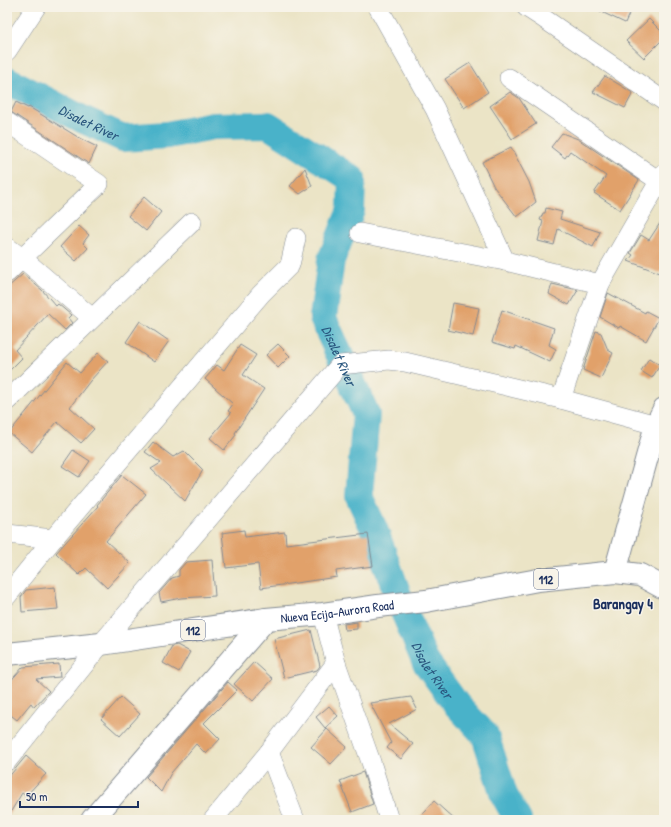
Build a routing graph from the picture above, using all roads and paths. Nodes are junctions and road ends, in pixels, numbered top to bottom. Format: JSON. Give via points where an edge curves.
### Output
{"nodes":[{"id":1,"x":36,"y":7,"type":"edge"},
{"id":2,"x":378,"y":7,"type":"edge"},
{"id":3,"x":526,"y":7,"type":"edge"},
{"id":4,"x":7,"y":51,"type":"edge"},
{"id":5,"x":509,"y":78,"type":"dead end"},
{"id":6,"x":664,"y":101,"type":"edge"},
{"id":7,"x":7,"y":122,"type":"edge"},
{"id":8,"x":661,"y":177,"type":"edge"},
{"id":9,"x":192,"y":222,"type":"dead end"},
{"id":10,"x":360,"y":232,"type":"dead end"},
{"id":11,"x":296,"y":238,"type":"dead end"},
{"id":12,"x":7,"y":247,"type":"edge"},
{"id":13,"x":22,"y":258,"type":"junction"},
{"id":14,"x":505,"y":261,"type":"junction"},
{"id":15,"x":7,"y":273,"type":"edge"},
{"id":16,"x":600,"y":284,"type":"junction"},
{"id":17,"x":92,"y":318,"type":"junction"},
{"id":18,"x":561,"y":399,"type":"junction"},
{"id":19,"x":7,"y":401,"type":"edge"},
{"id":20,"x":660,"y":417,"type":"edge"},
{"id":21,"x":7,"y":534,"type":"edge"},
{"id":22,"x":53,"y":539,"type":"junction"},
{"id":23,"x":615,"y":572,"type":"junction"},
{"id":24,"x":664,"y":588,"type":"edge"},
{"id":25,"x":7,"y":596,"type":"edge"},
{"id":26,"x":323,"y":614,"type":"junction"},
{"id":27,"x":266,"y":619,"type":"junction"},
{"id":28,"x":101,"y":644,"type":"junction"},
{"id":29,"x":7,"y":654,"type":"edge"},
{"id":30,"x":336,"y":663,"type":"junction"},
{"id":31,"x":270,"y":752,"type":"junction"},
{"id":32,"x":7,"y":761,"type":"edge"},
{"id":33,"x":92,"y":820,"type":"edge"},
{"id":34,"x":213,"y":820,"type":"edge"},
{"id":35,"x":294,"y":820,"type":"edge"},
{"id":36,"x":389,"y":820,"type":"edge"}],
"edges":[{"from":1,"to":4,"type":"street"},
{"from":2,"to":14,"type":"street","via":[[435,109]]},
{"from":3,"to":6,"type":"street"},
{"from":5,"to":8,"type":"street"},
{"from":7,"to":13,"type":"street","via":[[99,184]]},
{"from":8,"to":16,"type":"street"},
{"from":9,"to":17,"type":"street"},
{"from":10,"to":14,"type":"street"},
{"from":11,"to":22,"type":"street","via":[[290,265],[261,294]]},
{"from":12,"to":13,"type":"street"},
{"from":13,"to":15,"type":"street"},
{"from":13,"to":17,"type":"street"},
{"from":14,"to":16,"type":"street"},
{"from":16,"to":18,"type":"street"},
{"from":17,"to":19,"type":"street"},
{"from":18,"to":20,"type":"street"},
{"from":18,"to":28,"type":"street","via":[[405,362],[389,360],[340,365]]},
{"from":20,"to":23,"type":"main road"},
{"from":21,"to":22,"type":"street"},
{"from":22,"to":25,"type":"street"},
{"from":23,"to":24,"type":"main road","name":"Nueva Ecija-Aurora Road","number":"112","via":[[640,576]]},
{"from":23,"to":26,"type":"main road","name":"Nueva Ecija-Aurora Road","number":"112","via":[[538,580],[426,601]]},
{"from":26,"to":27,"type":"main road","name":"Nueva Ecija-Aurora Road","number":"112"},
{"from":26,"to":30,"type":"street"},
{"from":27,"to":28,"type":"main road","name":"Nueva Ecija-Aurora Road","number":"112"},
{"from":27,"to":33,"type":"main road"},
{"from":28,"to":29,"type":"main road","name":"Nueva Ecija-Aurora Road","number":"112"},
{"from":28,"to":32,"type":"street"},
{"from":30,"to":31,"type":"street"},
{"from":30,"to":36,"type":"street"},
{"from":31,"to":34,"type":"street"},
{"from":31,"to":35,"type":"street"}]}
